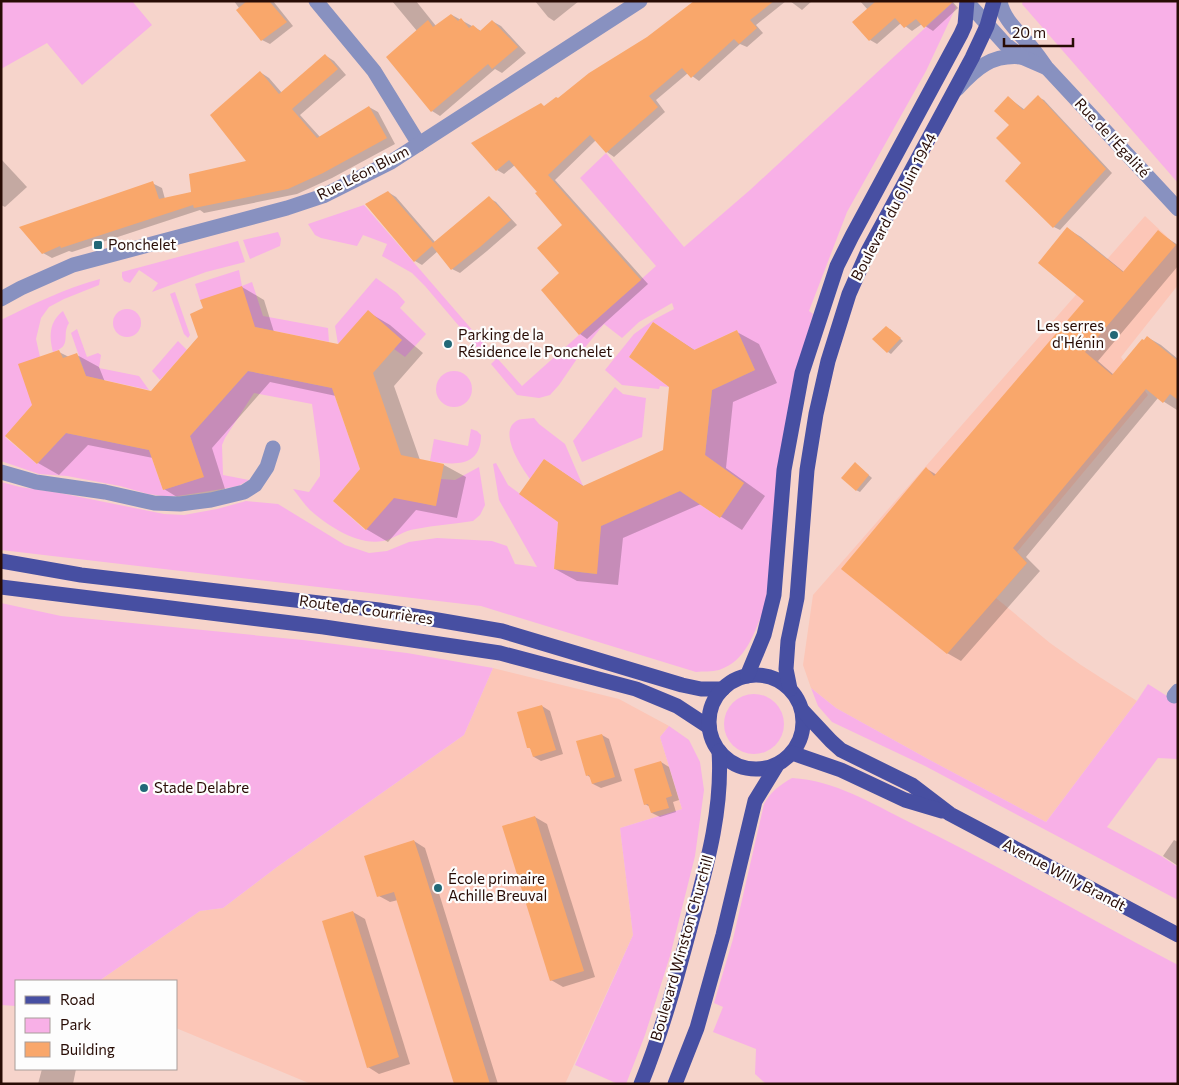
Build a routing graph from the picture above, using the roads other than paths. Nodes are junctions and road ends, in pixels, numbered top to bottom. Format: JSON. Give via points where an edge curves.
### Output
{"nodes":[{"id":1,"x":316,"y":1,"type":"edge"},
{"id":2,"x":994,"y":1,"type":"edge"},
{"id":3,"x":1000,"y":1,"type":"edge"},
{"id":4,"x":967,"y":2,"type":"edge"},
{"id":5,"x":634,"y":3,"type":"edge"},
{"id":6,"x":987,"y":26,"type":"junction"},
{"id":7,"x":1022,"y":57,"type":"junction"},
{"id":8,"x":1046,"y":68,"type":"junction"},
{"id":9,"x":955,"y":92,"type":"junction"},
{"id":10,"x":419,"y":144,"type":"junction"},
{"id":11,"x":1178,"y":209,"type":"edge"},
{"id":12,"x":1,"y":300,"type":"edge"},
{"id":13,"x":273,"y":448,"type":"dead end"},
{"id":14,"x":1,"y":472,"type":"edge"},
{"id":15,"x":1,"y":561,"type":"edge"},
{"id":16,"x":1,"y":587,"type":"edge"},
{"id":17,"x":747,"y":676,"type":"junction"},
{"id":18,"x":723,"y":688,"type":"junction"},
{"id":19,"x":790,"y":689,"type":"junction"},
{"id":20,"x":802,"y":710,"type":"junction"},
{"id":21,"x":709,"y":727,"type":"junction"},
{"id":22,"x":719,"y":751,"type":"junction"},
{"id":23,"x":792,"y":753,"type":"junction"},
{"id":24,"x":776,"y":765,"type":"junction"},
{"id":25,"x":950,"y":814,"type":"junction"},
{"id":26,"x":1178,"y":935,"type":"edge"},
{"id":27,"x":641,"y":1084,"type":"edge"},
{"id":28,"x":676,"y":1084,"type":"edge"}],
"edges":[{"from":1,"to":10,"type":"street","via":[[374,71]]},
{"from":2,"to":6,"type":"main road","name":"Boulevard du 6 Juin 1944"},
{"from":3,"to":8,"type":"street","name":"Rue de l'Égalité","via":[[1006,17]]},
{"from":4,"to":6,"type":"street","name":"Rue de l'Égalité"},
{"from":4,"to":17,"type":"main road","name":"Boulevard du 6 Juin 1944","via":[[961,34],[852,236],[824,304],[802,373],[784,470],[774,595],[764,635]]},
{"from":5,"to":10,"type":"street","name":"Rue Léon Blum"},
{"from":6,"to":7,"type":"street","name":"Rue de l'Égalité"},
{"from":6,"to":9,"type":"main road","name":"Boulevard du 6 Juin 1944"},
{"from":7,"to":8,"type":"street","name":"Rue de l'Égalité"},
{"from":7,"to":9,"type":"street","name":"Rue de l'Égalité","via":[[1005,56],[991,60]]},
{"from":8,"to":11,"type":"street","name":"Rue de l'Égalité"},
{"from":9,"to":19,"type":"main road","name":"Boulevard du 6 Juin 1944","via":[[868,251],[848,294],[828,361],[807,470],[797,598],[788,641],[786,669]]},
{"from":10,"to":12,"type":"street","name":"Rue Léon Blum","via":[[323,196],[74,266]]},
{"from":13,"to":14,"type":"street","via":[[267,467],[254,485],[244,492],[180,504],[154,503],[36,482]]},
{"from":15,"to":18,"type":"main road","name":"Route de Courrières","via":[[81,575],[379,610],[464,624],[502,631],[682,685],[701,689]]},
{"from":16,"to":21,"type":"main road","name":"Route de Courrières","via":[[324,627],[500,653],[636,689],[677,706]]},
{"from":17,"to":18,"type":"main road"},
{"from":17,"to":19,"type":"main road","via":[[769,677]]},
{"from":18,"to":21,"type":"main road","via":[[714,701]]},
{"from":19,"to":20,"type":"main road"},
{"from":20,"to":23,"type":"main road","via":[[802,734]]},
{"from":20,"to":25,"type":"main road","name":"Avenue Willy Brandt","via":[[841,750],[912,785]]},
{"from":21,"to":22,"type":"main road"},
{"from":22,"to":24,"type":"main road","via":[[735,765],[745,768],[755,770]]},
{"from":22,"to":27,"type":"main road","name":"Boulevard Winston Churchill","via":[[719,793],[708,862],[679,969]]},
{"from":23,"to":24,"type":"main road"},
{"from":23,"to":25,"type":"main road","name":"Avenue Willy Brandt","via":[[841,770],[906,800]]},
{"from":24,"to":28,"type":"main road","via":[[755,802],[724,935],[697,1028]]},
{"from":25,"to":26,"type":"main road","name":"Avenue Willy Brandt"}]}
